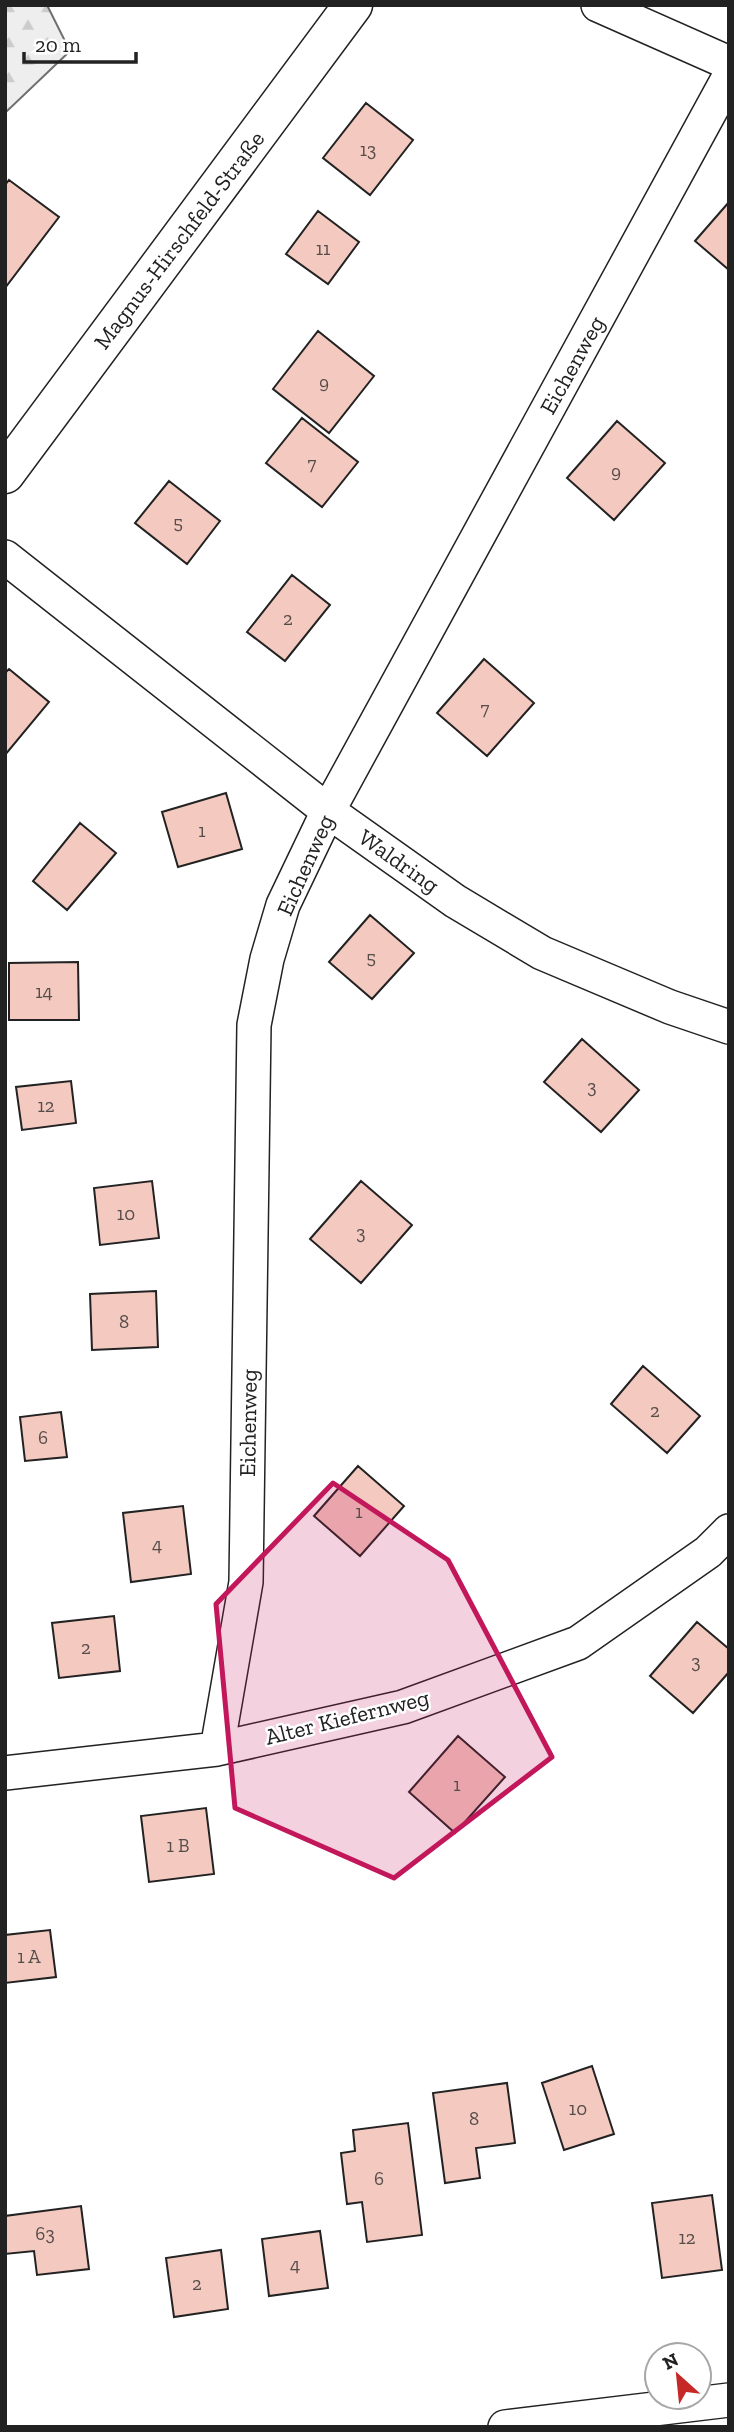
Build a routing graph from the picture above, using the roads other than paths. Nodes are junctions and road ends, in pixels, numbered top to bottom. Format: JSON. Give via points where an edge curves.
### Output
{"nodes":[{"id":1,"x":353,"y":5,"type":"edge"},
{"id":2,"x":598,"y":5,"type":"edge"},
{"id":3,"x":729,"y":62,"type":"edge"},
{"id":4,"x":729,"y":77,"type":"edge"},
{"id":5,"x":5,"y":474,"type":"edge"},
{"id":6,"x":5,"y":557,"type":"edge"},
{"id":7,"x":328,"y":811,"type":"junction"},
{"id":8,"x":729,"y":1027,"type":"edge"},
{"id":9,"x":729,"y":1531,"type":"edge"},
{"id":10,"x":217,"y":1749,"type":"junction"},
{"id":11,"x":5,"y":1773,"type":"edge"},
{"id":12,"x":729,"y":2400,"type":"edge"},
{"id":13,"x":505,"y":2427,"type":"edge"}],
"edges":[{"from":1,"to":5,"type":"street","name":"Magnus-Hirschfeld-Straße"},
{"from":2,"to":3,"type":"street"},
{"from":4,"to":7,"type":"street","name":"Eichenweg"},
{"from":6,"to":7,"type":"street","name":"Waldring"},
{"from":7,"to":8,"type":"street","name":"Waldring","via":[[455,901],[542,953]]},
{"from":7,"to":10,"type":"street","name":"Eichenweg","via":[[284,905],[254,1025],[246,1582]]},
{"from":9,"to":10,"type":"street","name":"Alter Kiefernweg","via":[[708,1552],[578,1643],[403,1707]]},
{"from":10,"to":11,"type":"street","name":"Alter Kiefernweg"},
{"from":12,"to":13,"type":"street"}]}
